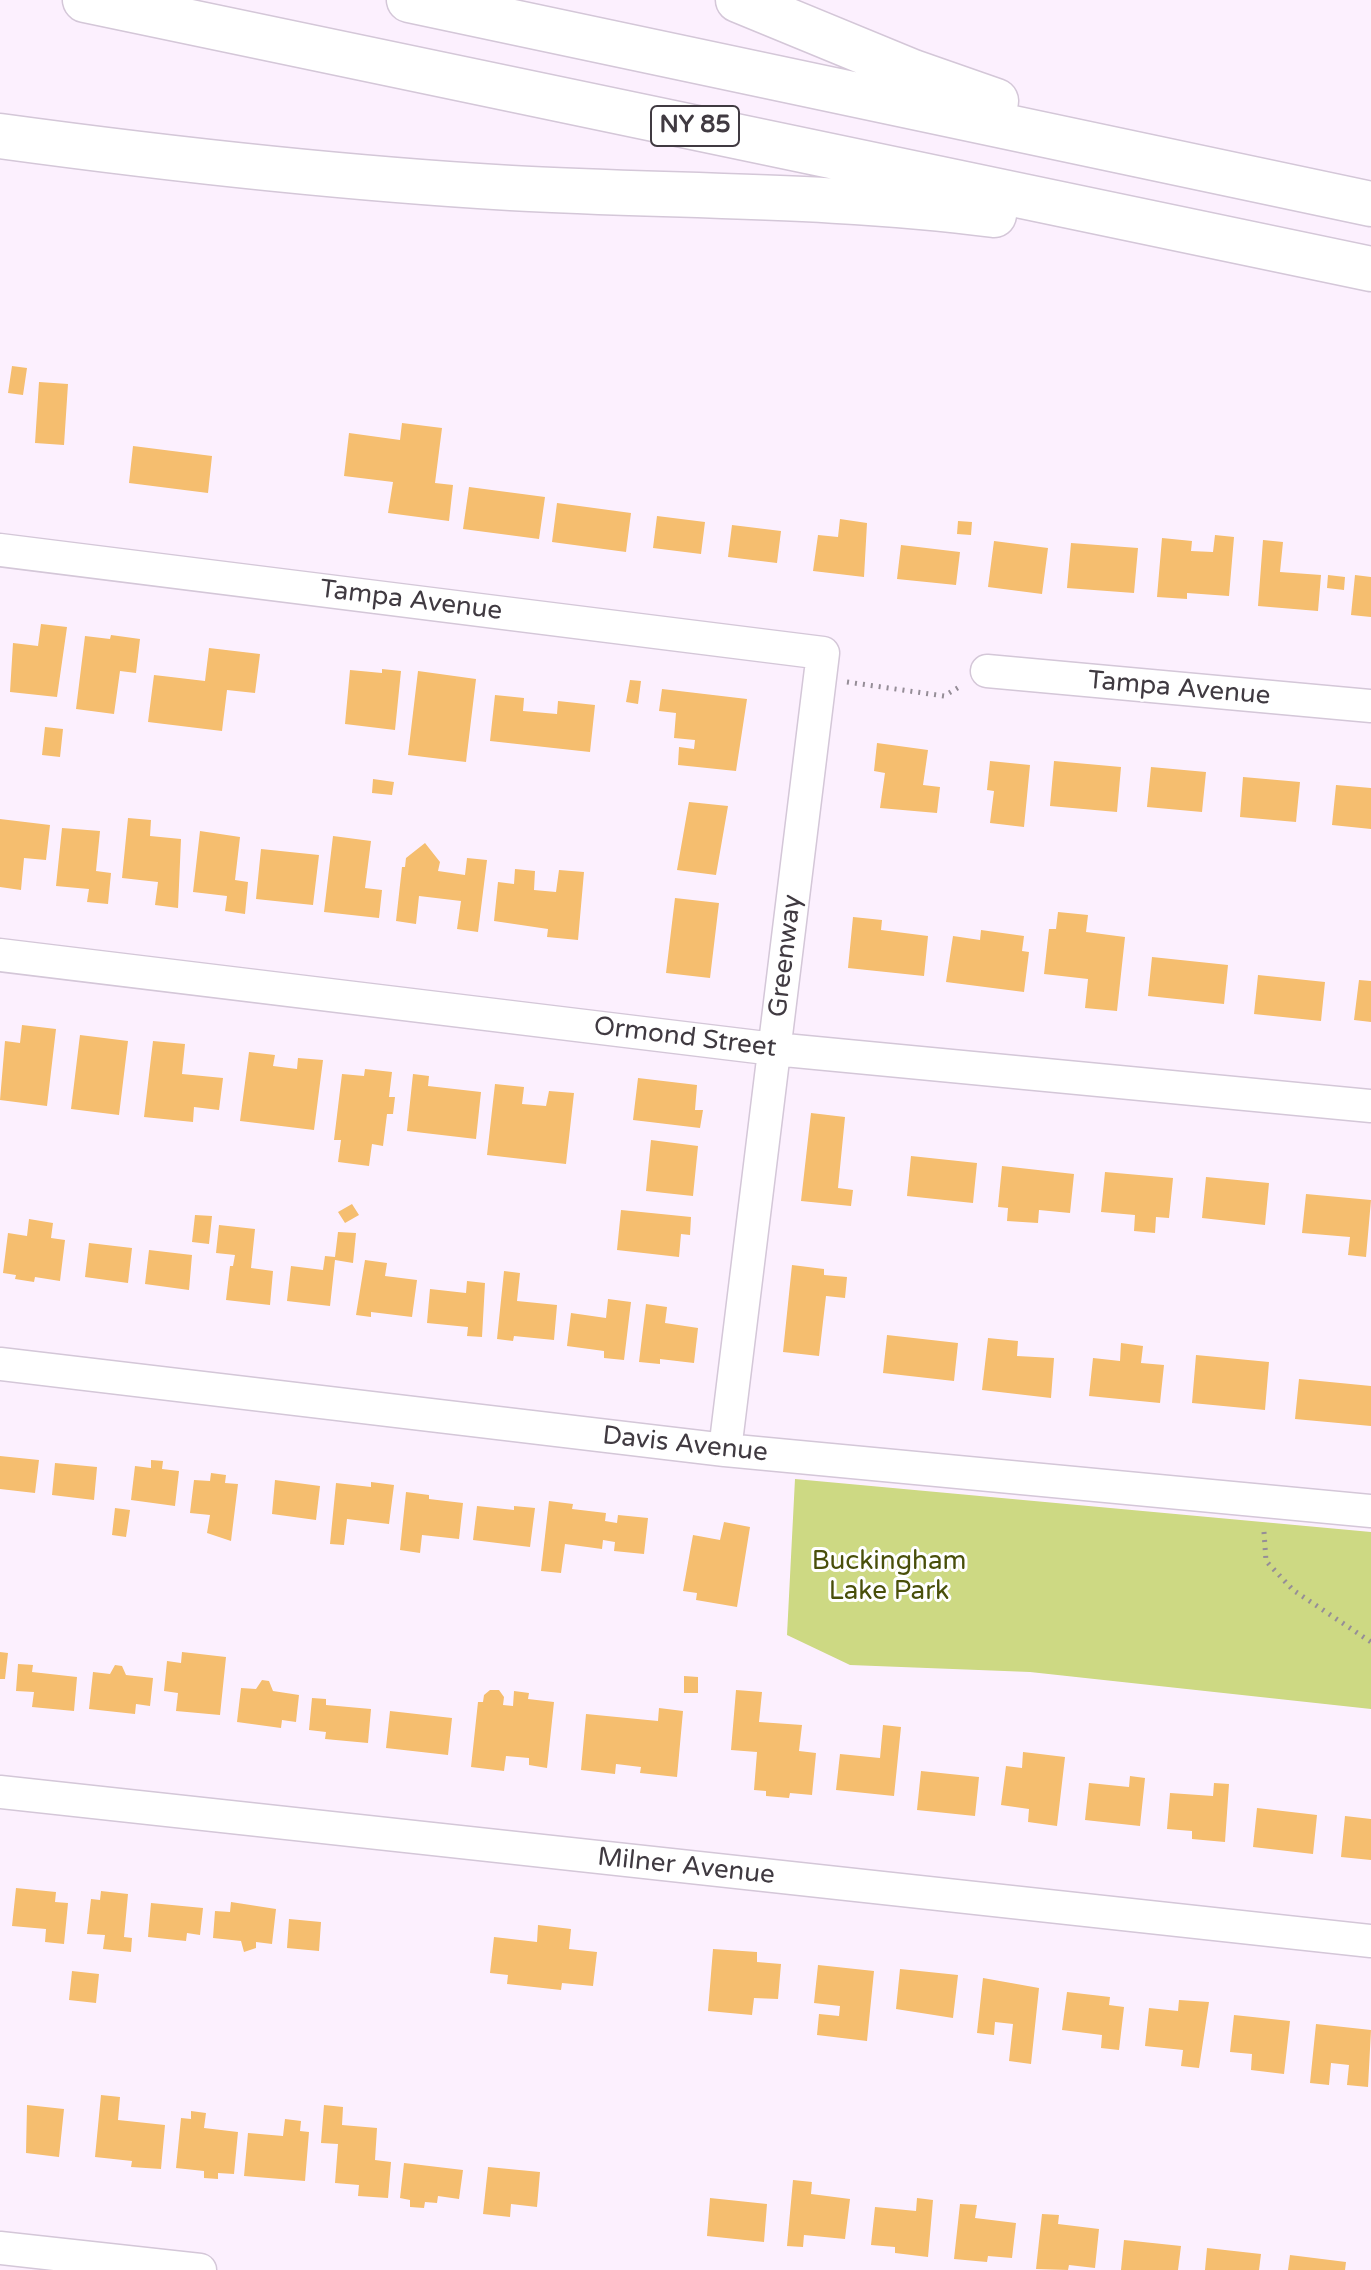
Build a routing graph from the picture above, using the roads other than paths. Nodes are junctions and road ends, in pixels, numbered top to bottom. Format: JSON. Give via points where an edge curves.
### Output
{"nodes":[{"id":1,"x":85,"y":0,"type":"edge"},
{"id":2,"x":409,"y":0,"type":"edge"},
{"id":3,"x":738,"y":0,"type":"edge"},
{"id":4,"x":0,"y":136,"type":"edge"},
{"id":5,"x":1251,"y":179,"type":"junction"},
{"id":6,"x":1371,"y":204,"type":"edge"},
{"id":7,"x":1304,"y":255,"type":"junction"},
{"id":8,"x":1371,"y":269,"type":"edge"},
{"id":9,"x":0,"y":550,"type":"edge"},
{"id":10,"x":821,"y":665,"type":"joint"},
{"id":11,"x":987,"y":671,"type":"road end"},
{"id":12,"x":1371,"y":706,"type":"edge"},
{"id":13,"x":0,"y":955,"type":"edge"},
{"id":14,"x":774,"y":1049,"type":"junction"},
{"id":15,"x":1371,"y":1106,"type":"edge"},
{"id":16,"x":0,"y":1364,"type":"edge"},
{"id":17,"x":725,"y":1450,"type":"junction"},
{"id":18,"x":1371,"y":1511,"type":"edge"},
{"id":19,"x":0,"y":1792,"type":"edge"},
{"id":20,"x":1371,"y":1941,"type":"edge"},
{"id":21,"x":0,"y":2248,"type":"edge"},
{"id":22,"x":200,"y":2270,"type":"edge"}],
"edges":[{"from":1,"to":7,"type":"highway","number":"NY 85"},
{"from":2,"to":5,"type":"highway","number":"NY 85"},
{"from":3,"to":5,"type":"highway","via":[[976,95]]},
{"from":4,"to":7,"type":"highway","via":[[508,188],[897,204]]},
{"from":5,"to":6,"type":"highway","number":"NY 85"},
{"from":7,"to":8,"type":"highway","number":"NY 85"},
{"from":9,"to":10,"type":"street","name":"Tampa Avenue"},
{"from":10,"to":14,"type":"street","name":"Greenway"},
{"from":11,"to":12,"type":"street","name":"Tampa Avenue"},
{"from":13,"to":14,"type":"street","name":"Ormond Street"},
{"from":14,"to":15,"type":"street","name":"Ormond Street"},
{"from":14,"to":17,"type":"street","name":"Greenway"},
{"from":16,"to":17,"type":"street","name":"Davis Avenue"},
{"from":17,"to":18,"type":"street","name":"Davis Avenue"},
{"from":19,"to":20,"type":"street","name":"Milner Avenue"},
{"from":21,"to":22,"type":"street"}]}
